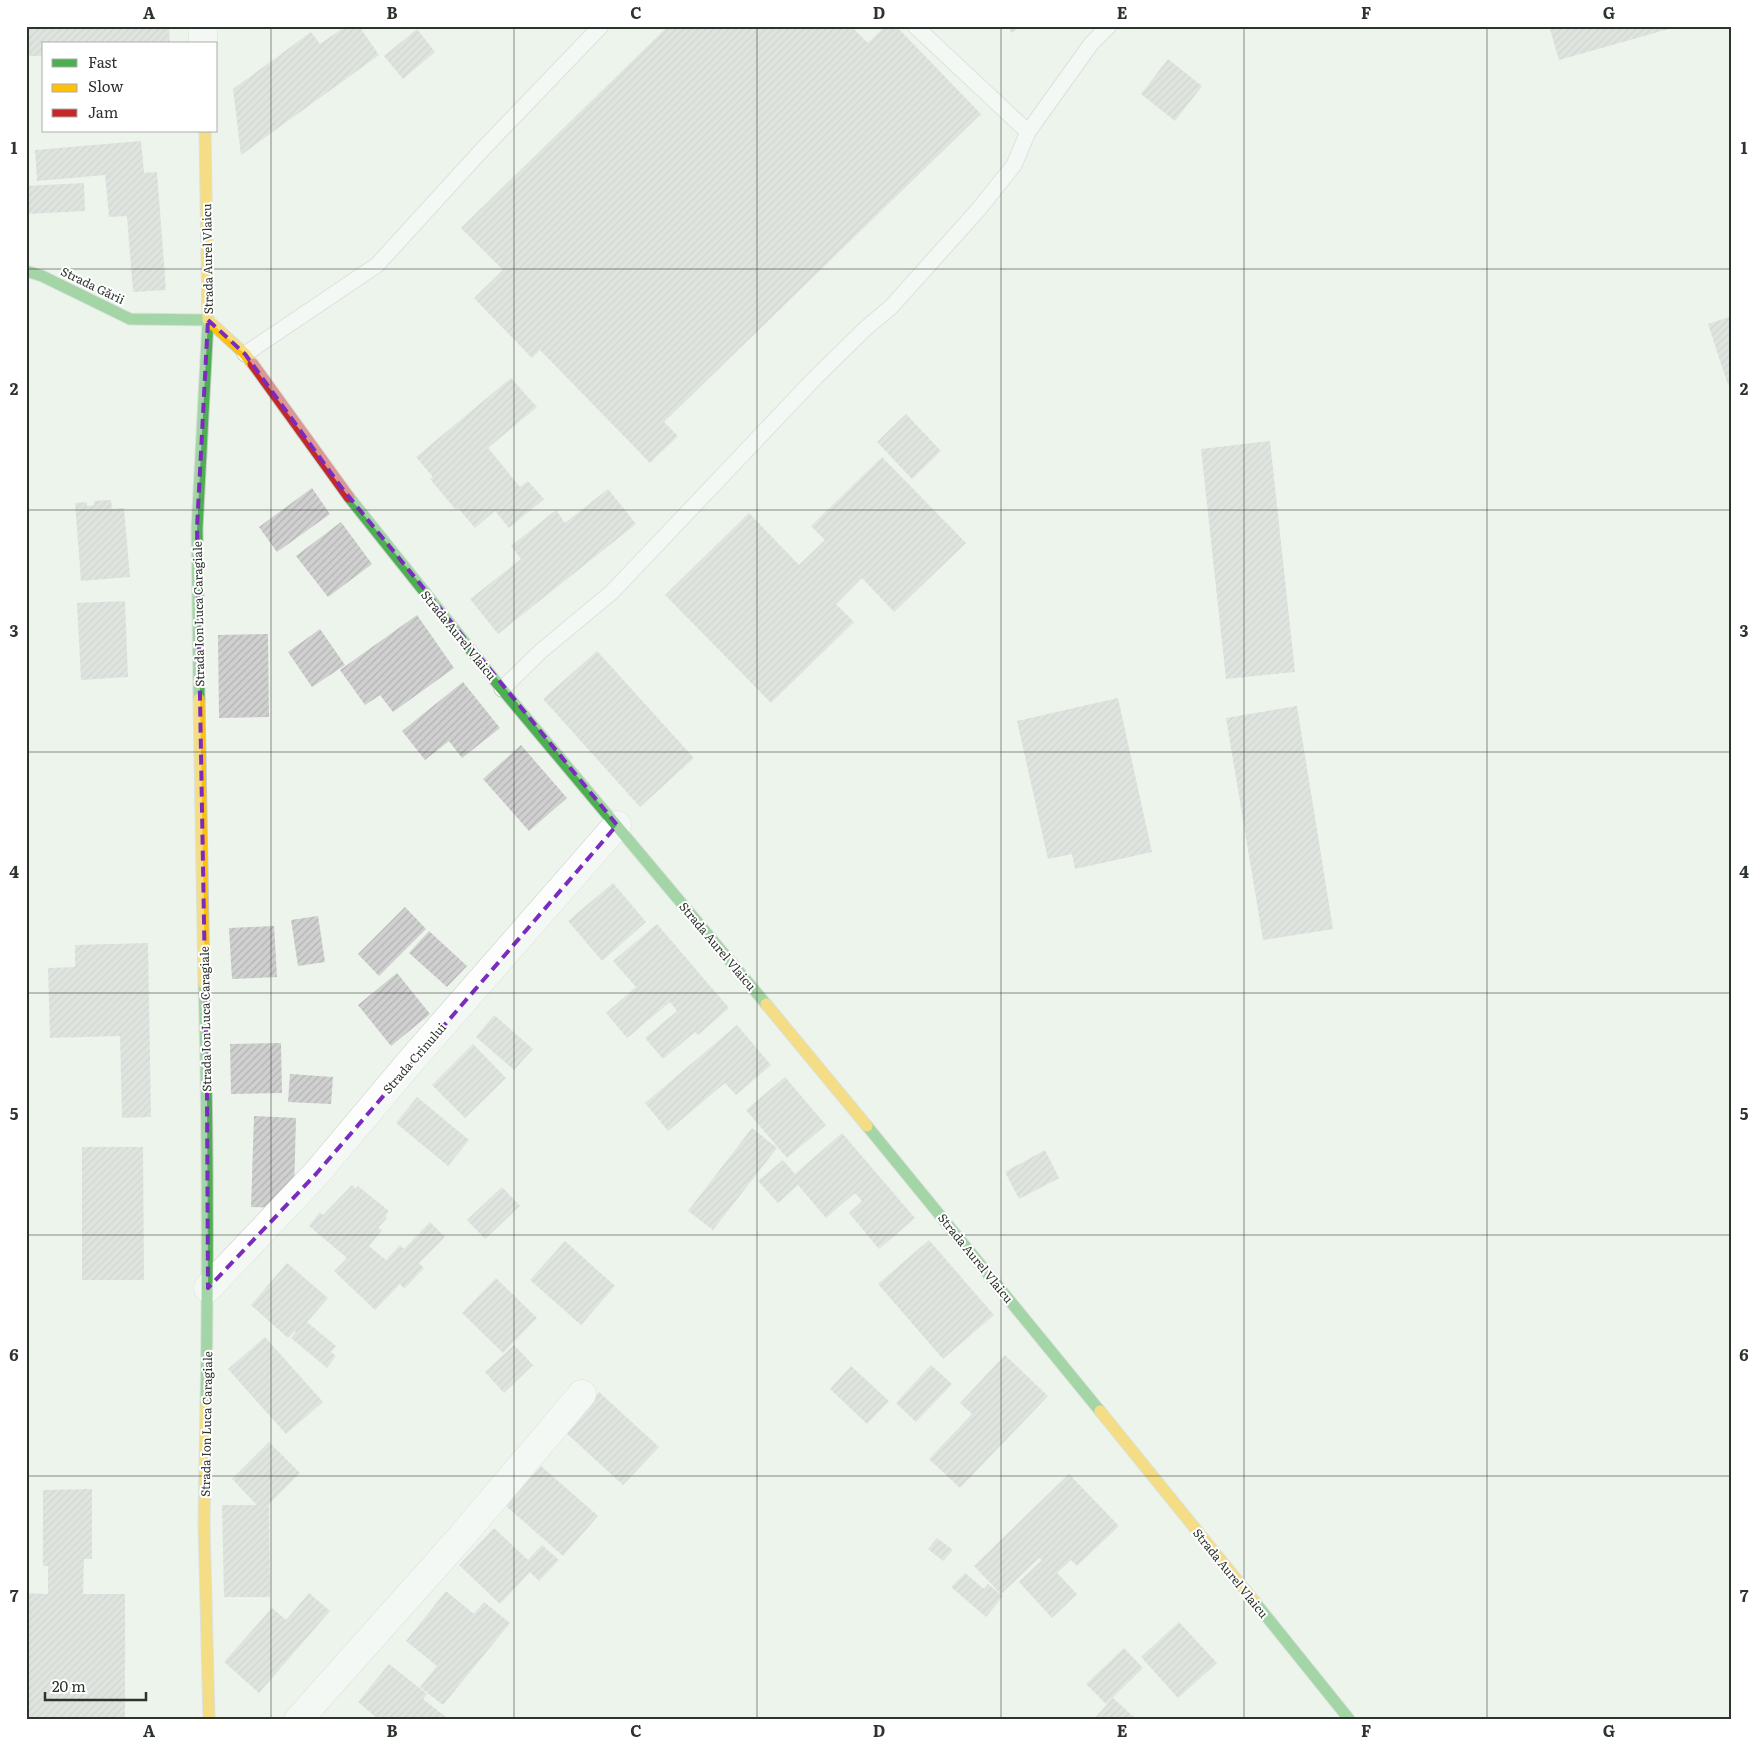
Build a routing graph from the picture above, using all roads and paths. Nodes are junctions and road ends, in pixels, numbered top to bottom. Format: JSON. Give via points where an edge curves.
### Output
{"nodes":[{"id":1,"x":203,"y":26,"type":"edge"},
{"id":2,"x":601,"y":26,"type":"edge"},
{"id":3,"x":914,"y":26,"type":"edge"},
{"id":4,"x":1109,"y":26,"type":"edge"},
{"id":5,"x":203,"y":42,"type":"edge"},
{"id":6,"x":205,"y":132,"type":"edge"},
{"id":7,"x":1028,"y":132,"type":"junction"},
{"id":8,"x":26,"y":271,"type":"edge"},
{"id":9,"x":208,"y":320,"type":"junction"},
{"id":10,"x":245,"y":354,"type":"junction"},
{"id":11,"x":502,"y":689,"type":"junction"},
{"id":12,"x":617,"y":825,"type":"junction"},
{"id":13,"x":208,"y":1288,"type":"junction"},
{"id":14,"x":582,"y":1394,"type":"dead end"},
{"id":15,"x":209,"y":1719,"type":"edge"},
{"id":16,"x":299,"y":1719,"type":"edge"},
{"id":17,"x":1350,"y":1719,"type":"edge"}],
"edges":[{"from":1,"to":5,"type":"street"},
{"from":2,"to":10,"type":"lane","via":[[376,265]]},
{"from":3,"to":7,"type":"lane"},
{"from":4,"to":7,"type":"lane","via":[[1091,44]]},
{"from":6,"to":9,"type":"street","name":"Strada Aurel Vlaicu"},
{"from":7,"to":11,"type":"lane","via":[[1014,165],[891,307],[814,378],[612,592],[541,651]]},
{"from":8,"to":9,"type":"street","name":"Strada Gării","via":[[130,319]]},
{"from":9,"to":10,"type":"street","name":"Strada Aurel Vlaicu"},
{"from":9,"to":13,"type":"street","name":"Strada Ion Luca Caragiale","via":[[197,528]]},
{"from":10,"to":11,"type":"street","name":"Strada Aurel Vlaicu","via":[[341,487]]},
{"from":11,"to":12,"type":"street","name":"Strada Aurel Vlaicu"},
{"from":12,"to":13,"type":"street","name":"Strada Crinului","via":[[316,1174]]},
{"from":12,"to":17,"type":"street","name":"Strada Aurel Vlaicu","via":[[924,1194]]},
{"from":13,"to":15,"type":"street","name":"Strada Ion Luca Caragiale","via":[[204,1523]]},
{"from":14,"to":16,"type":"street","via":[[462,1536]]}]}
